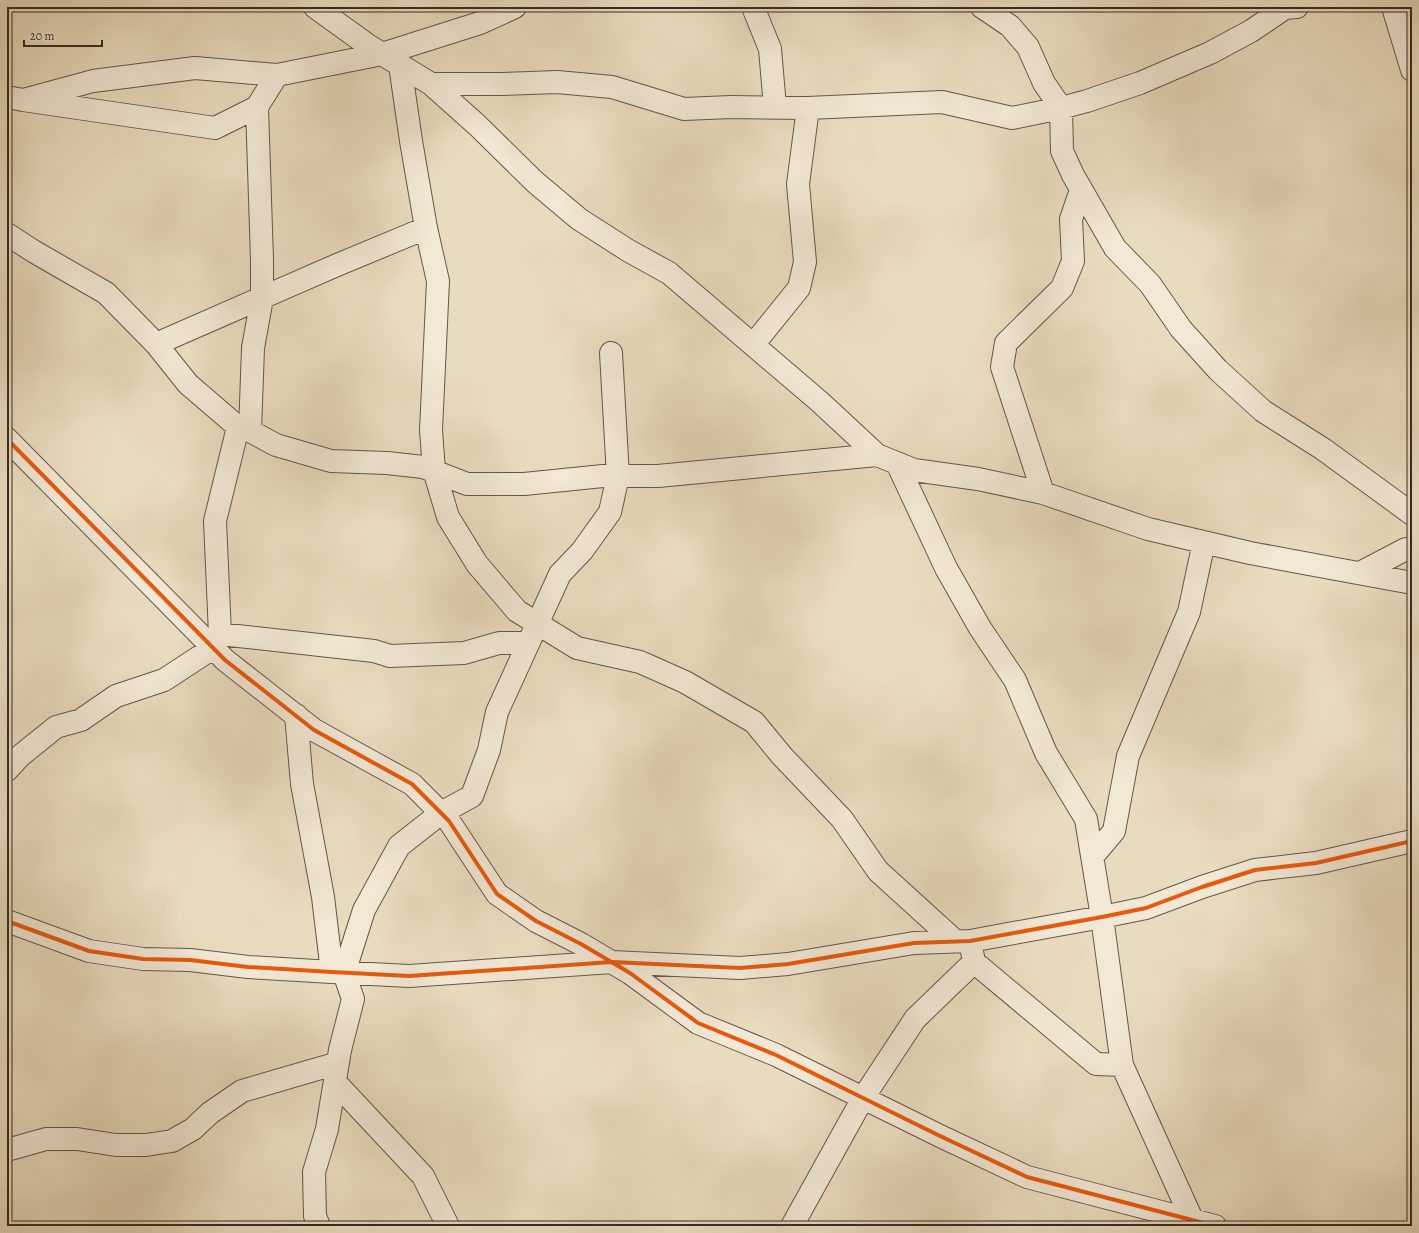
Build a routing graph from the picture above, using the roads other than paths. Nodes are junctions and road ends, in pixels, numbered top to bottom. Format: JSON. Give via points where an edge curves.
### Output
{"nodes":[{"id":1,"x":515,"y":7,"type":"edge"},
{"id":2,"x":753,"y":7,"type":"edge"},
{"id":3,"x":982,"y":7,"type":"edge"},
{"id":4,"x":1289,"y":7,"type":"edge"},
{"id":5,"x":1393,"y":7,"type":"edge"},
{"id":6,"x":316,"y":8,"type":"edge"},
{"id":7,"x":1001,"y":14,"type":"edge"},
{"id":8,"x":391,"y":59,"type":"junction"},
{"id":9,"x":1412,"y":70,"type":"edge"},
{"id":10,"x":277,"y":75,"type":"junction"},
{"id":11,"x":431,"y":84,"type":"junction"},
{"id":12,"x":15,"y":99,"type":"edge"},
{"id":13,"x":257,"y":107,"type":"junction"},
{"id":14,"x":775,"y":107,"type":"junction"},
{"id":15,"x":808,"y":108,"type":"junction"},
{"id":16,"x":1061,"y":108,"type":"junction"},
{"id":17,"x":1081,"y":190,"type":"junction"},
{"id":18,"x":426,"y":228,"type":"junction"},
{"id":19,"x":7,"y":234,"type":"edge"},
{"id":20,"x":262,"y":298,"type":"junction"},
{"id":21,"x":156,"y":344,"type":"junction"},
{"id":22,"x":753,"y":345,"type":"junction"},
{"id":23,"x":611,"y":353,"type":"dead end"},
{"id":24,"x":244,"y":429,"type":"junction"},
{"id":25,"x":7,"y":439,"type":"edge"},
{"id":26,"x":877,"y":454,"type":"junction"},
{"id":27,"x":898,"y":463,"type":"junction"},
{"id":28,"x":434,"y":470,"type":"junction"},
{"id":29,"x":618,"y":476,"type":"junction"},
{"id":30,"x":1043,"y":493,"type":"junction"},
{"id":31,"x":1412,"y":514,"type":"edge"},
{"id":32,"x":1204,"y":542,"type":"junction"},
{"id":33,"x":1412,"y":548,"type":"edge"},
{"id":34,"x":1360,"y":573,"type":"junction"},
{"id":35,"x":1412,"y":583,"type":"edge"},
{"id":36,"x":537,"y":623,"type":"junction"},
{"id":37,"x":217,"y":641,"type":"junction"},
{"id":38,"x":528,"y":643,"type":"junction"},
{"id":39,"x":296,"y":716,"type":"junction"},
{"id":40,"x":7,"y":770,"type":"edge"},
{"id":41,"x":441,"y":813,"type":"junction"},
{"id":42,"x":1412,"y":841,"type":"edge"},
{"id":43,"x":1093,"y":856,"type":"junction"},
{"id":44,"x":1102,"y":917,"type":"junction"},
{"id":45,"x":7,"y":921,"type":"edge"},
{"id":46,"x":963,"y":941,"type":"junction"},
{"id":47,"x":612,"y":962,"type":"junction"},
{"id":48,"x":974,"y":962,"type":"junction"},
{"id":49,"x":338,"y":973,"type":"junction"},
{"id":50,"x":1122,"y":1065,"type":"junction"},
{"id":51,"x":336,"y":1072,"type":"junction"},
{"id":52,"x":863,"y":1098,"type":"junction"},
{"id":53,"x":7,"y":1150,"type":"edge"},
{"id":54,"x":1193,"y":1223,"type":"edge"},
{"id":55,"x":319,"y":1226,"type":"edge"},
{"id":56,"x":448,"y":1226,"type":"edge"},
{"id":57,"x":792,"y":1226,"type":"edge"},
{"id":58,"x":1215,"y":1226,"type":"edge"}],
"edges":[{"from":1,"to":8,"type":"street"},
{"from":2,"to":14,"type":"street","via":[[770,49]]},
{"from":3,"to":7,"type":"street"},
{"from":4,"to":16,"type":"street","via":[[1210,53],[1140,83]]},
{"from":5,"to":9,"type":"street"},
{"from":6,"to":8,"type":"street"},
{"from":7,"to":16,"type":"street","via":[[1028,46],[1044,83]]},
{"from":8,"to":10,"type":"street"},
{"from":8,"to":11,"type":"street"},
{"from":8,"to":18,"type":"street","via":[[411,141]]},
{"from":10,"to":12,"type":"street","via":[[195,68],[93,81]]},
{"from":10,"to":13,"type":"street"},
{"from":11,"to":14,"type":"street","via":[[557,82],[612,88],[684,109]]},
{"from":11,"to":22,"type":"street","via":[[535,182],[579,219],[669,273]]},
{"from":12,"to":13,"type":"street","via":[[216,128]]},
{"from":13,"to":20,"type":"street"},
{"from":14,"to":15,"type":"street"},
{"from":15,"to":16,"type":"street","via":[[942,102],[1012,118]]},
{"from":15,"to":22,"type":"street","via":[[798,184],[805,262],[801,282],[799,288]]},
{"from":16,"to":17,"type":"street","via":[[1062,151]]},
{"from":17,"to":30,"type":"street","via":[[1071,219],[1073,261],[1062,288],[1006,343],[1002,367]]},
{"from":17,"to":31,"type":"street","via":[[1115,248],[1150,284],[1181,329],[1218,370],[1263,411],[1323,449]]},
{"from":18,"to":20,"type":"street"},
{"from":18,"to":28,"type":"street","via":[[438,281],[432,430]]},
{"from":19,"to":21,"type":"street","via":[[106,293]]},
{"from":20,"to":21,"type":"street"},
{"from":20,"to":24,"type":"street","via":[[253,348]]},
{"from":21,"to":24,"type":"street","via":[[188,384]]},
{"from":22,"to":26,"type":"street"},
{"from":23,"to":29,"type":"street"},
{"from":24,"to":28,"type":"street","via":[[276,445],[331,461],[387,463]]},
{"from":24,"to":37,"type":"street","via":[[215,521]]},
{"from":25,"to":37,"type":"street"},
{"from":26,"to":27,"type":"street"},
{"from":26,"to":29,"type":"street","via":[[658,476]]},
{"from":27,"to":30,"type":"street","via":[[914,470],[978,479]]},
{"from":27,"to":43,"type":"street","via":[[946,568],[980,628],[1016,680],[1046,752],[1086,818]]},
{"from":28,"to":29,"type":"street","via":[[467,484],[524,484]]},
{"from":28,"to":36,"type":"street","via":[[448,517],[478,564],[517,611]]},
{"from":29,"to":36,"type":"street","via":[[610,512],[582,551],[560,574]]},
{"from":30,"to":32,"type":"street","via":[[1148,529]]},
{"from":32,"to":34,"type":"street"},
{"from":32,"to":43,"type":"street","via":[[1189,612],[1128,756],[1114,832]]},
{"from":33,"to":34,"type":"street"},
{"from":34,"to":35,"type":"street"},
{"from":36,"to":38,"type":"street"},
{"from":36,"to":46,"type":"street","via":[[577,648],[640,662],[685,682],[754,722],[782,756],[842,818],[878,871]]},
{"from":37,"to":38,"type":"street","via":[[374,651],[390,656],[464,653],[499,643]]},
{"from":37,"to":39,"type":"street","via":[[225,660]]},
{"from":37,"to":40,"type":"street","via":[[164,680],[116,696],[81,720],[56,727]]},
{"from":38,"to":41,"type":"street","via":[[497,712],[489,750],[472,796]]},
{"from":39,"to":41,"type":"street","via":[[314,730],[412,784]]},
{"from":39,"to":49,"type":"street","via":[[302,784]]},
{"from":41,"to":47,"type":"street","via":[[474,857],[497,894],[536,921]]},
{"from":41,"to":49,"type":"street","via":[[399,846],[364,910]]},
{"from":42,"to":44,"type":"street","via":[[1316,863],[1255,870],[1146,908]]},
{"from":43,"to":44,"type":"street"},
{"from":44,"to":46,"type":"street"},
{"from":44,"to":50,"type":"street"},
{"from":45,"to":49,"type":"street","via":[[89,951],[143,959],[190,960]]},
{"from":46,"to":47,"type":"street","via":[[914,943],[788,964],[740,968]]},
{"from":46,"to":48,"type":"street"},
{"from":47,"to":49,"type":"street","via":[[409,976]]},
{"from":47,"to":52,"type":"street","via":[[698,1023],[776,1055]]},
{"from":48,"to":50,"type":"street","via":[[1096,1064]]},
{"from":48,"to":52,"type":"street","via":[[914,1019]]},
{"from":49,"to":51,"type":"street","via":[[353,999]]},
{"from":50,"to":54,"type":"street"},
{"from":51,"to":53,"type":"street","via":[[242,1091],[210,1113],[193,1130],[172,1141],[146,1145],[116,1145],[78,1138],[46,1138]]},
{"from":51,"to":55,"type":"street","via":[[327,1130],[314,1172],[315,1216]]},
{"from":51,"to":56,"type":"street","via":[[422,1176]]},
{"from":52,"to":54,"type":"street","via":[[1027,1177]]},
{"from":52,"to":57,"type":"street"},
{"from":54,"to":58,"type":"street"}]}
